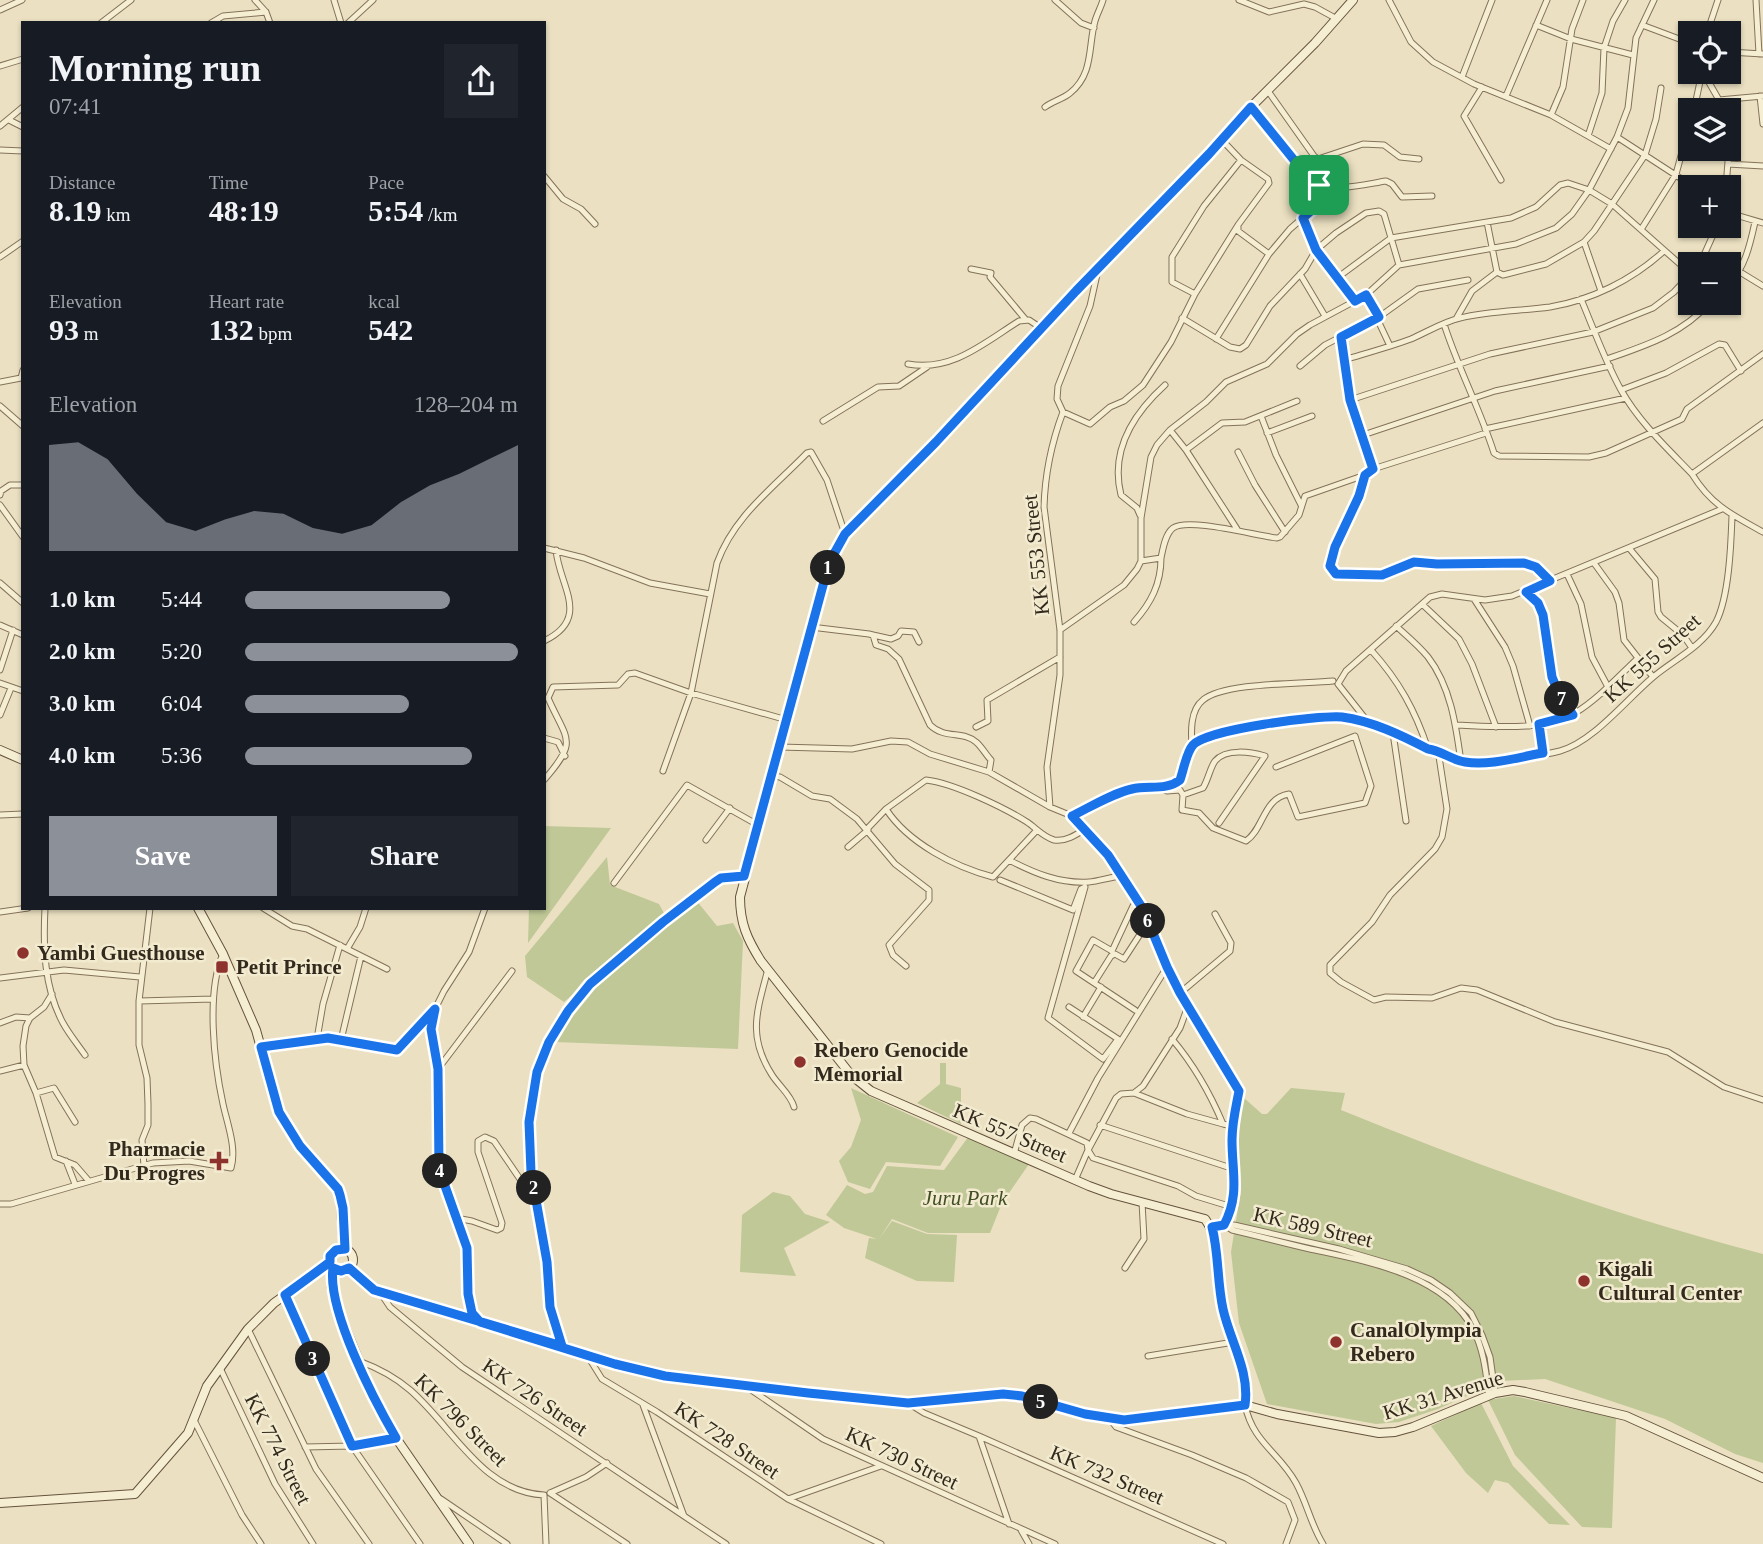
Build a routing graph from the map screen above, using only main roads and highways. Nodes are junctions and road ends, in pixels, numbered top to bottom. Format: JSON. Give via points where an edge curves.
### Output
{"nodes":[{"id":1,"x":1353,"y":0,"type":"edge"},
{"id":2,"x":0,"y":750,"type":"edge"},
{"id":3,"x":21,"y":759,"type":"edge"},
{"id":4,"x":744,"y":876,"type":"junction"},
{"id":5,"x":199,"y":910,"type":"edge"},
{"id":6,"x":345,"y":1249,"type":"junction"},
{"id":7,"x":332,"y":1265,"type":"junction"},
{"id":8,"x":349,"y":1268,"type":"junction"},
{"id":9,"x":562,"y":1346,"type":"junction"},
{"id":10,"x":1245,"y":1405,"type":"junction"},
{"id":11,"x":1763,"y":1478,"type":"edge"},
{"id":12,"x":0,"y":1503,"type":"edge"},
{"id":13,"x":469,"y":1544,"type":"edge"}],
"edges":[{"from":1,"to":4,"type":"main road","name":"KK 557 Street","via":[[845,534],[830,561]]},
{"from":2,"to":3,"type":"main road"},
{"from":4,"to":9,"type":"main road","via":[[721,878],[590,984],[568,1011],[541,1062],[529,1122],[531,1172],[550,1307]]},
{"from":4,"to":10,"type":"main road","name":"KK 557 Street","via":[[740,897],[748,941],[861,1084],[1075,1180],[1205,1219],[1216,1241],[1223,1310],[1245,1381]]},
{"from":5,"to":6,"type":"main road","via":[[223,954],[261,1047],[279,1112],[340,1195]]},
{"from":6,"to":7,"type":"main road","via":[[333,1251]]},
{"from":6,"to":8,"type":"main road","via":[[352,1257]]},
{"from":7,"to":8,"type":"main road","via":[[341,1271]]},
{"from":7,"to":12,"type":"main road","via":[[257,1318],[219,1367],[181,1443],[135,1494]]},
{"from":7,"to":13,"type":"main road","via":[[333,1296],[373,1396],[396,1438]]},
{"from":8,"to":9,"type":"main road","name":"KK 31 Avenue","via":[[380,1292]]},
{"from":9,"to":10,"type":"main road","name":"KK 31 Avenue","via":[[665,1376],[908,1403],[1003,1394],[1110,1419]]},
{"from":10,"to":11,"type":"main road","name":"KK 31 Avenue","via":[[1379,1433],[1413,1427],[1492,1395],[1536,1393],[1611,1412]]}]}
